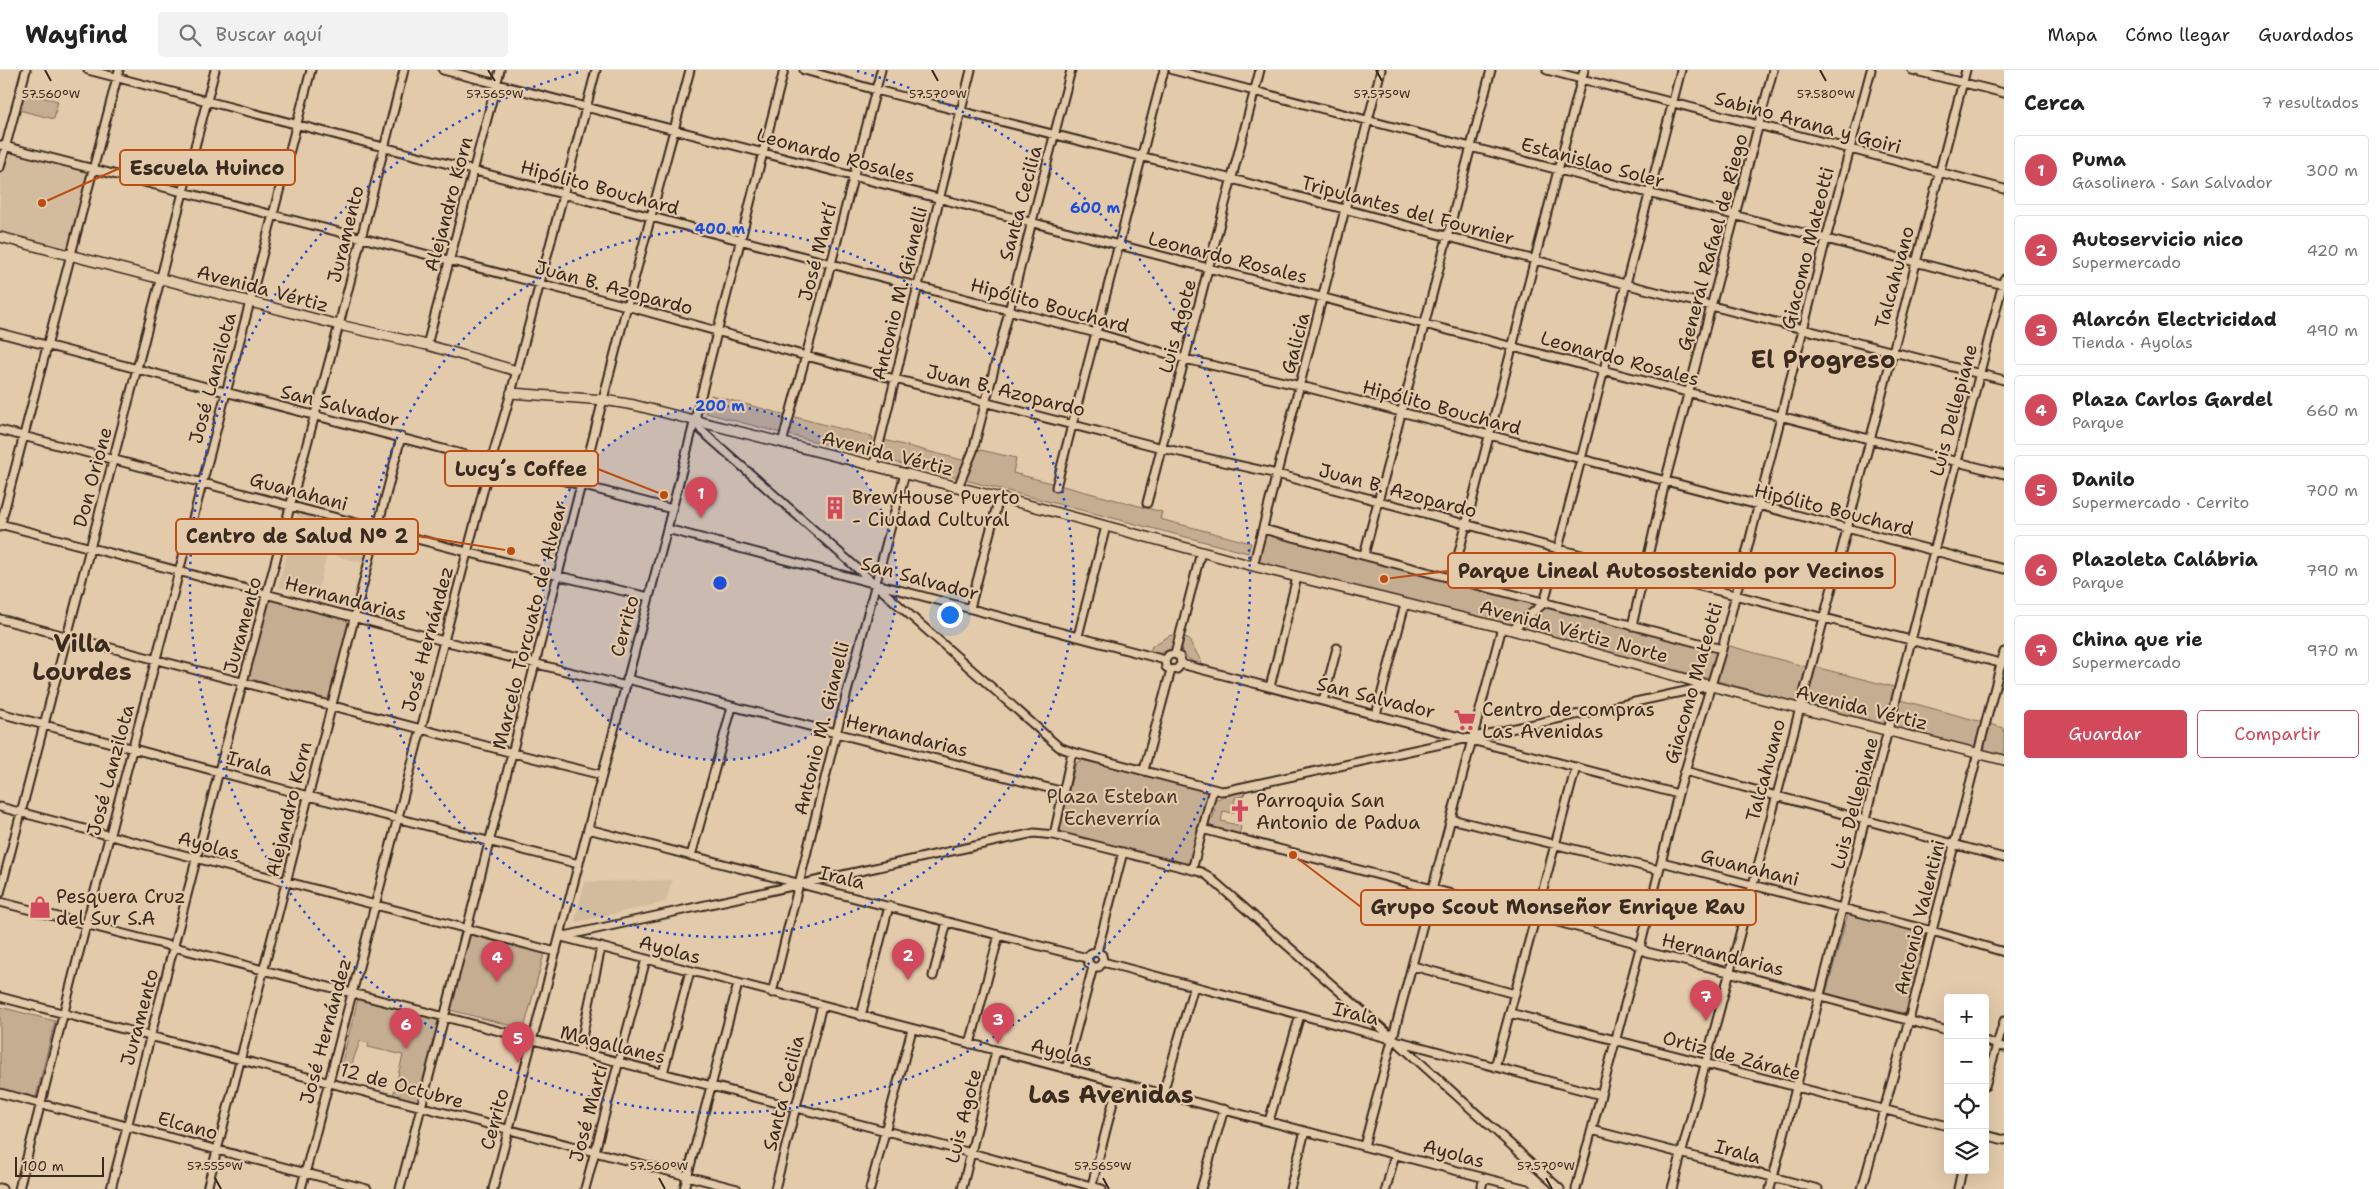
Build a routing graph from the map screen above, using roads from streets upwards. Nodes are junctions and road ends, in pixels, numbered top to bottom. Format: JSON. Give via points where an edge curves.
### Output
{"nodes":[{"id":1,"x":26,"y":70,"type":"edge"},
{"id":2,"x":88,"y":70,"type":"edge"},
{"id":3,"x":216,"y":70,"type":"edge"},
{"id":4,"x":310,"y":70,"type":"edge"},
{"id":5,"x":404,"y":70,"type":"edge"},
{"id":6,"x":444,"y":70,"type":"edge"},
{"id":7,"x":500,"y":70,"type":"edge"},
{"id":8,"x":596,"y":70,"type":"edge"},
{"id":9,"x":690,"y":70,"type":"edge"},
{"id":10,"x":784,"y":70,"type":"edge"},
{"id":11,"x":804,"y":70,"type":"edge"},
{"id":12,"x":881,"y":70,"type":"edge"},
{"id":13,"x":970,"y":70,"type":"edge"},
{"id":14,"x":1072,"y":70,"type":"edge"},
{"id":15,"x":1164,"y":70,"type":"edge"},
{"id":16,"x":1173,"y":70,"type":"edge"},
{"id":17,"x":1260,"y":70,"type":"edge"},
{"id":18,"x":1381,"y":70,"type":"edge"},
{"id":19,"x":1491,"y":70,"type":"edge"},
{"id":20,"x":1547,"y":70,"type":"edge"},
{"id":21,"x":1584,"y":70,"type":"edge"},
{"id":22,"x":1681,"y":70,"type":"edge"},
{"id":23,"x":1773,"y":70,"type":"edge"},
{"id":24,"x":1871,"y":70,"type":"edge"},
{"id":25,"x":1912,"y":70,"type":"edge"},
{"id":26,"x":1966,"y":70,"type":"edge"},
{"id":27,"x":118,"y":74,"type":"edge"},
{"id":28,"x":1582,"y":79,"type":"junction"},
{"id":29,"x":1962,"y":83,"type":"junction"},
{"id":30,"x":497,"y":84,"type":"junction"},
{"id":31,"x":876,"y":90,"type":"junction"},
{"id":32,"x":1255,"y":91,"type":"junction"},
{"id":33,"x":2004,"y":93,"type":"edge"},
{"id":34,"x":208,"y":100,"type":"junction"},
{"id":35,"x":1672,"y":103,"type":"junction"},
{"id":36,"x":586,"y":107,"type":"junction"},
{"id":37,"x":960,"y":110,"type":"junction"},
{"id":38,"x":1368,"y":120,"type":"junction"},
{"id":39,"x":296,"y":124,"type":"junction"},
{"id":40,"x":1759,"y":125,"type":"junction"},
{"id":41,"x":674,"y":130,"type":"junction"},
{"id":42,"x":1055,"y":134,"type":"junction"},
{"id":43,"x":3,"y":146,"type":"edge"},
{"id":44,"x":384,"y":147,"type":"junction"},
{"id":45,"x":1470,"y":147,"type":"junction"},
{"id":46,"x":1849,"y":149,"type":"junction"},
{"id":47,"x":762,"y":153,"type":"junction"},
{"id":48,"x":1142,"y":156,"type":"junction"},
{"id":49,"x":0,"y":167,"type":"edge"},
{"id":50,"x":93,"y":169,"type":"junction"},
{"id":51,"x":473,"y":170,"type":"junction"},
{"id":52,"x":1558,"y":170,"type":"junction"},
{"id":53,"x":1939,"y":172,"type":"junction"},
{"id":54,"x":854,"y":176,"type":"junction"},
{"id":55,"x":1232,"y":179,"type":"junction"},
{"id":56,"x":2004,"y":189,"type":"edge"},
{"id":57,"x":184,"y":192,"type":"junction"},
{"id":58,"x":563,"y":194,"type":"junction"},
{"id":59,"x":1649,"y":194,"type":"junction"},
{"id":60,"x":939,"y":198,"type":"junction"},
{"id":61,"x":1344,"y":210,"type":"junction"},
{"id":62,"x":271,"y":215,"type":"junction"},
{"id":63,"x":1735,"y":215,"type":"junction"},
{"id":64,"x":651,"y":217,"type":"junction"},
{"id":65,"x":1032,"y":223,"type":"junction"},
{"id":66,"x":0,"y":236,"type":"edge"},
{"id":67,"x":1447,"y":237,"type":"junction"},
{"id":68,"x":361,"y":239,"type":"junction"},
{"id":69,"x":1826,"y":239,"type":"junction"},
{"id":70,"x":740,"y":240,"type":"junction"},
{"id":71,"x":1119,"y":246,"type":"junction"},
{"id":72,"x":71,"y":255,"type":"junction"},
{"id":73,"x":450,"y":260,"type":"junction"},
{"id":74,"x":1535,"y":260,"type":"junction"},
{"id":75,"x":1915,"y":262,"type":"junction"},
{"id":76,"x":831,"y":264,"type":"junction"},
{"id":77,"x":1209,"y":268,"type":"junction"},
{"id":78,"x":161,"y":278,"type":"junction"},
{"id":79,"x":2004,"y":283,"type":"edge"},
{"id":80,"x":540,"y":284,"type":"junction"},
{"id":81,"x":1625,"y":284,"type":"junction"},
{"id":82,"x":919,"y":287,"type":"junction"},
{"id":83,"x":1324,"y":299,"type":"junction"},
{"id":84,"x":249,"y":302,"type":"junction"},
{"id":85,"x":627,"y":306,"type":"junction"},
{"id":86,"x":1711,"y":306,"type":"junction"},
{"id":87,"x":1009,"y":311,"type":"junction"},
{"id":88,"x":1424,"y":324,"type":"junction"},
{"id":89,"x":339,"y":325,"type":"junction"},
{"id":90,"x":1803,"y":330,"type":"junction"},
{"id":91,"x":716,"y":331,"type":"junction"},
{"id":92,"x":0,"y":333,"type":"edge"},
{"id":93,"x":1096,"y":333,"type":"junction"},
{"id":94,"x":427,"y":345,"type":"junction"},
{"id":95,"x":47,"y":346,"type":"junction"},
{"id":96,"x":1512,"y":347,"type":"junction"},
{"id":97,"x":1892,"y":350,"type":"junction"},
{"id":98,"x":806,"y":356,"type":"junction"},
{"id":99,"x":1185,"y":359,"type":"junction"},
{"id":100,"x":137,"y":369,"type":"junction"},
{"id":101,"x":517,"y":370,"type":"junction"},
{"id":102,"x":1602,"y":370,"type":"junction"},
{"id":103,"x":1980,"y":374,"type":"junction"},
{"id":104,"x":894,"y":378,"type":"junction"},
{"id":105,"x":2004,"y":380,"type":"edge"},
{"id":106,"x":1300,"y":386,"type":"junction"},
{"id":107,"x":225,"y":392,"type":"junction"},
{"id":108,"x":1689,"y":392,"type":"junction"},
{"id":109,"x":511,"y":393,"type":"junction"},
{"id":110,"x":604,"y":400,"type":"junction"},
{"id":111,"x":986,"y":402,"type":"junction"},
{"id":112,"x":1401,"y":413,"type":"junction"},
{"id":113,"x":315,"y":415,"type":"junction"},
{"id":114,"x":1781,"y":416,"type":"junction"},
{"id":115,"x":695,"y":420,"type":"junction"},
{"id":116,"x":1073,"y":424,"type":"junction"},
{"id":117,"x":0,"y":430,"type":"edge"},
{"id":118,"x":23,"y":436,"type":"junction"},
{"id":119,"x":1489,"y":436,"type":"junction"},
{"id":120,"x":401,"y":437,"type":"junction"},
{"id":121,"x":1868,"y":439,"type":"junction"},
{"id":122,"x":782,"y":443,"type":"junction"},
{"id":123,"x":1162,"y":448,"type":"junction"},
{"id":124,"x":113,"y":459,"type":"junction"},
{"id":125,"x":1580,"y":460,"type":"junction"},
{"id":126,"x":491,"y":461,"type":"junction"},
{"id":127,"x":1957,"y":462,"type":"junction"},
{"id":128,"x":874,"y":465,"type":"junction"},
{"id":129,"x":905,"y":473,"type":"junction"},
{"id":130,"x":1277,"y":474,"type":"junction"},
{"id":131,"x":2004,"y":474,"type":"edge"},
{"id":132,"x":202,"y":482,"type":"junction"},
{"id":133,"x":1665,"y":482,"type":"junction"},
{"id":134,"x":582,"y":485,"type":"junction"},
{"id":135,"x":958,"y":487,"type":"junction"},
{"id":136,"x":1056,"y":487,"type":"dead end"},
{"id":137,"x":999,"y":498,"type":"junction"},
{"id":138,"x":1378,"y":502,"type":"junction"},
{"id":139,"x":1147,"y":503,"type":"dead end"},
{"id":140,"x":292,"y":506,"type":"junction"},
{"id":141,"x":1757,"y":507,"type":"junction"},
{"id":142,"x":672,"y":509,"type":"junction"},
{"id":143,"x":0,"y":525,"type":"edge"},
{"id":144,"x":1466,"y":525,"type":"junction"},
{"id":145,"x":1106,"y":526,"type":"junction"},
{"id":146,"x":377,"y":528,"type":"junction"},
{"id":147,"x":666,"y":529,"type":"junction"},
{"id":148,"x":1263,"y":529,"type":"junction"},
{"id":149,"x":1845,"y":529,"type":"junction"},
{"id":150,"x":90,"y":547,"type":"junction"},
{"id":151,"x":1557,"y":548,"type":"junction"},
{"id":152,"x":1934,"y":551,"type":"junction"},
{"id":153,"x":467,"y":552,"type":"junction"},
{"id":154,"x":1201,"y":552,"type":"junction"},
{"id":155,"x":1364,"y":555,"type":"junction"},
{"id":156,"x":1253,"y":566,"type":"junction"},
{"id":157,"x":2004,"y":569,"type":"edge"},
{"id":158,"x":178,"y":572,"type":"junction"},
{"id":159,"x":1644,"y":572,"type":"junction"},
{"id":160,"x":559,"y":576,"type":"junction"},
{"id":161,"x":1297,"y":577,"type":"junction"},
{"id":162,"x":1452,"y":579,"type":"junction"},
{"id":163,"x":875,"y":583,"type":"junction"},
{"id":164,"x":267,"y":594,"type":"junction"},
{"id":165,"x":1735,"y":595,"type":"junction"},
{"id":166,"x":649,"y":598,"type":"junction"},
{"id":167,"x":1544,"y":603,"type":"junction"},
{"id":168,"x":1405,"y":604,"type":"junction"},
{"id":169,"x":970,"y":608,"type":"junction"},
{"id":170,"x":354,"y":618,"type":"junction"},
{"id":171,"x":1824,"y":618,"type":"junction"},
{"id":172,"x":0,"y":619,"type":"edge"},
{"id":173,"x":1632,"y":626,"type":"junction"},
{"id":174,"x":1502,"y":627,"type":"junction"},
{"id":175,"x":1512,"y":630,"type":"junction"},
{"id":176,"x":67,"y":636,"type":"junction"},
{"id":177,"x":1078,"y":636,"type":"junction"},
{"id":178,"x":1911,"y":640,"type":"junction"},
{"id":179,"x":444,"y":641,"type":"junction"},
{"id":180,"x":1337,"y":648,"type":"dead end"},
{"id":181,"x":1722,"y":649,"type":"junction"},
{"id":182,"x":2004,"y":652,"type":"edge"},
{"id":183,"x":1175,"y":654,"type":"junction"},
{"id":184,"x":156,"y":660,"type":"junction"},
{"id":185,"x":1165,"y":660,"type":"junction"},
{"id":186,"x":2003,"y":663,"type":"edge"},
{"id":187,"x":1181,"y":664,"type":"junction"},
{"id":188,"x":536,"y":665,"type":"junction"},
{"id":189,"x":1171,"y":670,"type":"junction"},
{"id":190,"x":626,"y":682,"type":"junction"},
{"id":191,"x":244,"y":683,"type":"junction"},
{"id":192,"x":1711,"y":686,"type":"junction"},
{"id":193,"x":1270,"y":687,"type":"junction"},
{"id":194,"x":1323,"y":701,"type":"junction"},
{"id":195,"x":332,"y":706,"type":"junction"},
{"id":196,"x":732,"y":707,"type":"junction"},
{"id":197,"x":1800,"y":707,"type":"junction"},
{"id":198,"x":0,"y":713,"type":"edge"},
{"id":199,"x":1376,"y":715,"type":"junction"},
{"id":200,"x":44,"y":725,"type":"junction"},
{"id":201,"x":421,"y":729,"type":"junction"},
{"id":202,"x":1890,"y":730,"type":"junction"},
{"id":203,"x":836,"y":734,"type":"junction"},
{"id":204,"x":1473,"y":738,"type":"junction"},
{"id":205,"x":132,"y":749,"type":"junction"},
{"id":206,"x":1072,"y":752,"type":"junction"},
{"id":207,"x":513,"y":753,"type":"junction"},
{"id":208,"x":1978,"y":754,"type":"junction"},
{"id":209,"x":2004,"y":760,"type":"edge"},
{"id":210,"x":1576,"y":767,"type":"junction"},
{"id":211,"x":1144,"y":770,"type":"junction"},
{"id":212,"x":1685,"y":770,"type":"junction"},
{"id":213,"x":219,"y":771,"type":"junction"},
{"id":214,"x":602,"y":775,"type":"junction"},
{"id":215,"x":1213,"y":789,"type":"junction"},
{"id":216,"x":1064,"y":792,"type":"junction"},
{"id":217,"x":1678,"y":794,"type":"junction"},
{"id":218,"x":1775,"y":794,"type":"junction"},
{"id":219,"x":308,"y":796,"type":"junction"},
{"id":220,"x":0,"y":807,"type":"edge"},
{"id":221,"x":21,"y":813,"type":"junction"},
{"id":222,"x":398,"y":818,"type":"junction"},
{"id":223,"x":1451,"y":819,"type":"junction"},
{"id":224,"x":1866,"y":821,"type":"junction"},
{"id":225,"x":588,"y":829,"type":"junction"},
{"id":226,"x":1202,"y":829,"type":"junction"},
{"id":227,"x":1054,"y":835,"type":"junction"},
{"id":228,"x":110,"y":836,"type":"junction"},
{"id":229,"x":490,"y":842,"type":"junction"},
{"id":230,"x":1555,"y":844,"type":"junction"},
{"id":231,"x":1954,"y":844,"type":"junction"},
{"id":232,"x":1123,"y":852,"type":"junction"},
{"id":233,"x":691,"y":856,"type":"junction"},
{"id":234,"x":2004,"y":858,"type":"edge"},
{"id":235,"x":197,"y":859,"type":"junction"},
{"id":236,"x":1662,"y":862,"type":"junction"},
{"id":237,"x":579,"y":864,"type":"junction"},
{"id":238,"x":1192,"y":870,"type":"junction"},
{"id":239,"x":1659,"y":870,"type":"junction"},
{"id":240,"x":286,"y":882,"type":"junction"},
{"id":241,"x":799,"y":883,"type":"junction"},
{"id":242,"x":1752,"y":884,"type":"junction"},
{"id":243,"x":1432,"y":889,"type":"junction"},
{"id":244,"x":0,"y":893,"type":"edge"},
{"id":245,"x":0,"y":902,"type":"edge"},
{"id":246,"x":375,"y":905,"type":"junction"},
{"id":247,"x":889,"y":906,"type":"junction"},
{"id":248,"x":1843,"y":908,"type":"junction"},
{"id":249,"x":1536,"y":916,"type":"junction"},
{"id":250,"x":947,"y":922,"type":"junction"},
{"id":251,"x":86,"y":925,"type":"junction"},
{"id":252,"x":468,"y":929,"type":"junction"},
{"id":253,"x":1932,"y":931,"type":"junction"},
{"id":254,"x":999,"y":935,"type":"junction"},
{"id":255,"x":560,"y":937,"type":"junction"},
{"id":256,"x":601,"y":947,"type":"junction"},
{"id":257,"x":174,"y":948,"type":"junction"},
{"id":258,"x":1640,"y":948,"type":"junction"},
{"id":259,"x":556,"y":952,"type":"junction"},
{"id":260,"x":1097,"y":952,"type":"junction"},
{"id":261,"x":2004,"y":952,"type":"edge"},
{"id":262,"x":1087,"y":958,"type":"junction"},
{"id":263,"x":646,"y":959,"type":"junction"},
{"id":264,"x":1103,"y":962,"type":"junction"},
{"id":265,"x":1413,"y":966,"type":"junction"},
{"id":266,"x":1093,"y":967,"type":"junction"},
{"id":267,"x":263,"y":971,"type":"junction"},
{"id":268,"x":690,"y":971,"type":"junction"},
{"id":269,"x":1729,"y":972,"type":"junction"},
{"id":270,"x":933,"y":976,"type":"dead end"},
{"id":271,"x":738,"y":984,"type":"junction"},
{"id":272,"x":1194,"y":986,"type":"junction"},
{"id":273,"x":772,"y":993,"type":"junction"},
{"id":274,"x":352,"y":994,"type":"junction"},
{"id":275,"x":1515,"y":994,"type":"junction"},
{"id":276,"x":1820,"y":996,"type":"junction"},
{"id":277,"x":0,"y":997,"type":"edge"},
{"id":278,"x":822,"y":1005,"type":"junction"},
{"id":279,"x":63,"y":1013,"type":"junction"},
{"id":280,"x":1510,"y":1013,"type":"junction"},
{"id":281,"x":1300,"y":1015,"type":"junction"},
{"id":282,"x":861,"y":1016,"type":"junction"},
{"id":283,"x":445,"y":1018,"type":"junction"},
{"id":284,"x":1909,"y":1020,"type":"junction"},
{"id":285,"x":2004,"y":1021,"type":"edge"},
{"id":286,"x":912,"y":1029,"type":"junction"},
{"id":287,"x":1944,"y":1030,"type":"edge"},
{"id":288,"x":152,"y":1036,"type":"junction"},
{"id":289,"x":1394,"y":1039,"type":"junction"},
{"id":290,"x":532,"y":1040,"type":"junction"},
{"id":291,"x":1616,"y":1041,"type":"junction"},
{"id":292,"x":970,"y":1044,"type":"junction"},
{"id":293,"x":2001,"y":1046,"type":"edge"},
{"id":294,"x":996,"y":1051,"type":"junction"},
{"id":295,"x":579,"y":1052,"type":"junction"},
{"id":296,"x":240,"y":1059,"type":"junction"},
{"id":297,"x":619,"y":1062,"type":"junction"},
{"id":298,"x":1704,"y":1064,"type":"junction"},
{"id":299,"x":1495,"y":1067,"type":"junction"},
{"id":300,"x":1066,"y":1070,"type":"junction"},
{"id":301,"x":663,"y":1073,"type":"junction"},
{"id":302,"x":329,"y":1083,"type":"junction"},
{"id":303,"x":1118,"y":1083,"type":"junction"},
{"id":304,"x":1986,"y":1084,"type":"edge"},
{"id":305,"x":711,"y":1086,"type":"junction"},
{"id":306,"x":1796,"y":1088,"type":"junction"},
{"id":307,"x":0,"y":1093,"type":"edge"},
{"id":308,"x":1162,"y":1093,"type":"junction"},
{"id":309,"x":1601,"y":1095,"type":"junction"},
{"id":310,"x":40,"y":1104,"type":"junction"},
{"id":311,"x":421,"y":1107,"type":"junction"},
{"id":312,"x":796,"y":1108,"type":"junction"},
{"id":313,"x":1224,"y":1109,"type":"junction"},
{"id":314,"x":1884,"y":1110,"type":"junction"},
{"id":315,"x":1269,"y":1121,"type":"junction"},
{"id":316,"x":128,"y":1125,"type":"junction"},
{"id":317,"x":1944,"y":1125,"type":"edge"},
{"id":318,"x":508,"y":1129,"type":"junction"},
{"id":319,"x":1592,"y":1130,"type":"junction"},
{"id":320,"x":886,"y":1131,"type":"junction"},
{"id":321,"x":1305,"y":1131,"type":"junction"},
{"id":322,"x":1989,"y":1136,"type":"edge"},
{"id":323,"x":2004,"y":1140,"type":"edge"},
{"id":324,"x":1364,"y":1146,"type":"junction"},
{"id":325,"x":217,"y":1150,"type":"junction"},
{"id":326,"x":595,"y":1152,"type":"junction"},
{"id":327,"x":971,"y":1153,"type":"junction"},
{"id":328,"x":1681,"y":1153,"type":"junction"},
{"id":329,"x":1396,"y":1154,"type":"junction"},
{"id":330,"x":306,"y":1173,"type":"junction"},
{"id":331,"x":1961,"y":1174,"type":"edge"},
{"id":332,"x":688,"y":1176,"type":"junction"},
{"id":333,"x":1773,"y":1177,"type":"junction"},
{"id":334,"x":1484,"y":1178,"type":"junction"},
{"id":335,"x":733,"y":1188,"type":"edge"},
{"id":336,"x":1091,"y":1188,"type":"edge"},
{"id":337,"x":19,"y":1189,"type":"edge"},
{"id":338,"x":111,"y":1189,"type":"edge"},
{"id":339,"x":207,"y":1189,"type":"edge"},
{"id":340,"x":301,"y":1189,"type":"edge"},
{"id":341,"x":367,"y":1189,"type":"edge"},
{"id":342,"x":400,"y":1189,"type":"edge"},
{"id":343,"x":493,"y":1189,"type":"edge"},
{"id":344,"x":585,"y":1189,"type":"edge"},
{"id":345,"x":684,"y":1189,"type":"edge"},
{"id":346,"x":775,"y":1189,"type":"edge"},
{"id":347,"x":870,"y":1189,"type":"edge"},
{"id":348,"x":962,"y":1189,"type":"edge"},
{"id":349,"x":1102,"y":1189,"type":"edge"},
{"id":350,"x":1201,"y":1189,"type":"edge"},
{"id":351,"x":1290,"y":1189,"type":"edge"},
{"id":352,"x":1386,"y":1189,"type":"edge"},
{"id":353,"x":1481,"y":1189,"type":"edge"},
{"id":354,"x":1527,"y":1189,"type":"edge"},
{"id":355,"x":1560,"y":1189,"type":"edge"},
{"id":356,"x":1576,"y":1189,"type":"edge"},
{"id":357,"x":1672,"y":1189,"type":"edge"},
{"id":358,"x":1770,"y":1189,"type":"edge"},
{"id":359,"x":1818,"y":1189,"type":"edge"},
{"id":360,"x":1862,"y":1189,"type":"edge"},
{"id":361,"x":1958,"y":1189,"type":"edge"}],
"edges":[{"from":1,"to":43,"type":"street"},
{"from":2,"to":27,"type":"street","name":"Hipólito Bouchard"},
{"from":3,"to":34,"type":"street","name":"Don Orione"},
{"from":4,"to":39,"type":"street","name":"José Lanzilota"},
{"from":5,"to":44,"type":"street","name":"Juramento"},
{"from":6,"to":30,"type":"street","name":"Leonardo Rosales"},
{"from":7,"to":30,"type":"street","name":"Alejandro Korn"},
{"from":8,"to":36,"type":"street","name":"José Hernández"},
{"from":9,"to":41,"type":"street","name":"Marcelo Torcuato de Alvear"},
{"from":10,"to":47,"type":"street","name":"Cerrito"},
{"from":11,"to":31,"type":"street","name":"Tripulantes del Fournier"},
{"from":12,"to":31,"type":"street","name":"José Martí"},
{"from":13,"to":37,"type":"street","name":"Antonio M. Gianelli"},
{"from":14,"to":42,"type":"street","name":"Santa Cecilia"},
{"from":15,"to":48,"type":"street"},
{"from":16,"to":32,"type":"street","name":"Estanislao Soler"},
{"from":17,"to":32,"type":"street","name":"Luis Agote"},
{"from":18,"to":38,"type":"street","name":"Galicia"},
{"from":19,"to":45,"type":"street"},
{"from":20,"to":28,"type":"street","name":"Sabino Arana y Goiri"},
{"from":21,"to":28,"type":"street"},
{"from":22,"to":35,"type":"street"},
{"from":23,"to":40,"type":"street","name":"General Rafael de Riego"},
{"from":24,"to":46,"type":"street","name":"Giacomo Mateotti"},
{"from":25,"to":29,"type":"street"},
{"from":26,"to":29,"type":"street","name":"Talcahuano"},
{"from":27,"to":34,"type":"street","name":"Hipólito Bouchard"},
{"from":27,"to":50,"type":"street"},
{"from":28,"to":35,"type":"street","name":"Sabino Arana y Goiri"},
{"from":28,"to":52,"type":"street"},
{"from":29,"to":33,"type":"street"},
{"from":29,"to":53,"type":"street","name":"Talcahuano"},
{"from":30,"to":36,"type":"street","name":"Leonardo Rosales"},
{"from":30,"to":51,"type":"street","name":"Alejandro Korn"},
{"from":31,"to":37,"type":"street","name":"Tripulantes del Fournier"},
{"from":31,"to":54,"type":"street","name":"José Martí"},
{"from":32,"to":38,"type":"street","name":"Estanislao Soler"},
{"from":32,"to":55,"type":"street","name":"Luis Agote"},
{"from":34,"to":39,"type":"street","name":"Hipólito Bouchard"},
{"from":34,"to":57,"type":"street","name":"Don Orione"},
{"from":35,"to":40,"type":"street","name":"Sabino Arana y Goiri"},
{"from":35,"to":59,"type":"street"},
{"from":36,"to":41,"type":"street","name":"Leonardo Rosales"},
{"from":36,"to":58,"type":"street","name":"José Hernández"},
{"from":37,"to":42,"type":"street","name":"Tripulantes del Fournier"},
{"from":37,"to":60,"type":"street","name":"Antonio M. Gianelli"},
{"from":38,"to":45,"type":"street","name":"Estanislao Soler"},
{"from":38,"to":61,"type":"street","name":"Galicia"},
{"from":39,"to":44,"type":"street","name":"Hipólito Bouchard"},
{"from":39,"to":62,"type":"street","name":"José Lanzilota"},
{"from":40,"to":46,"type":"street","name":"Sabino Arana y Goiri"},
{"from":40,"to":63,"type":"street","name":"General Rafael de Riego"},
{"from":41,"to":47,"type":"street","name":"Leonardo Rosales"},
{"from":41,"to":64,"type":"street","name":"Marcelo Torcuato de Alvear"},
{"from":42,"to":48,"type":"street","name":"Tripulantes del Fournier"},
{"from":42,"to":65,"type":"street","name":"Santa Cecilia"},
{"from":43,"to":49,"type":"street"},
{"from":43,"to":50,"type":"street","name":"Juan B. Azopardo"},
{"from":44,"to":51,"type":"street","name":"Hipólito Bouchard"},
{"from":44,"to":68,"type":"street","name":"Juramento"},
{"from":45,"to":52,"type":"street","name":"Estanislao Soler"},
{"from":45,"to":67,"type":"street"},
{"from":46,"to":53,"type":"street","name":"Sabino Arana y Goiri"},
{"from":46,"to":69,"type":"street","name":"Giacomo Mateotti"},
{"from":47,"to":54,"type":"street","name":"Leonardo Rosales"},
{"from":47,"to":70,"type":"street","name":"Cerrito"},
{"from":48,"to":55,"type":"street","name":"Tripulantes del Fournier"},
{"from":48,"to":71,"type":"street"},
{"from":50,"to":57,"type":"street","name":"Juan B. Azopardo"},
{"from":50,"to":72,"type":"street"},
{"from":51,"to":58,"type":"street","name":"Hipólito Bouchard"},
{"from":51,"to":73,"type":"street","name":"Alejandro Korn"},
{"from":52,"to":59,"type":"street","name":"Estanislao Soler"},
{"from":52,"to":74,"type":"street"},
{"from":53,"to":56,"type":"street","name":"Sabino Arana y Goiri"},
{"from":53,"to":75,"type":"street","name":"Talcahuano"},
{"from":54,"to":60,"type":"street","name":"Leonardo Rosales"},
{"from":54,"to":76,"type":"street","name":"José Martí"},
{"from":55,"to":61,"type":"street","name":"Tripulantes del Fournier"},
{"from":55,"to":77,"type":"street","name":"Luis Agote"},
{"from":57,"to":62,"type":"street","name":"Juan B. Azopardo"},
{"from":57,"to":78,"type":"street","name":"Don Orione"},
{"from":58,"to":64,"type":"street","name":"Hipólito Bouchard"},
{"from":58,"to":80,"type":"street","name":"José Hernández"},
{"from":59,"to":63,"type":"street","name":"Estanislao Soler"},
{"from":59,"to":81,"type":"street"},
{"from":60,"to":65,"type":"street","name":"Leonardo Rosales"},
{"from":60,"to":82,"type":"street","name":"Antonio M. Gianelli"},
{"from":61,"to":67,"type":"street","name":"Tripulantes del Fournier"},
{"from":61,"to":83,"type":"street","name":"Galicia"},
{"from":62,"to":68,"type":"street","name":"Juan B. Azopardo"},
{"from":62,"to":84,"type":"street","name":"José Lanzilota"},
{"from":63,"to":69,"type":"street","name":"Estanislao Soler"},
{"from":63,"to":86,"type":"street","name":"General Rafael de Riego"},
{"from":64,"to":70,"type":"street","name":"Hipólito Bouchard"},
{"from":64,"to":85,"type":"street","name":"Marcelo Torcuato de Alvear"},
{"from":65,"to":71,"type":"street","name":"Leonardo Rosales"},
{"from":65,"to":87,"type":"street","name":"Santa Cecilia"},
{"from":66,"to":72,"type":"street","name":"Avenida Vértiz"},
{"from":67,"to":74,"type":"street","name":"Tripulantes del Fournier"},
{"from":67,"to":88,"type":"street"},
{"from":68,"to":73,"type":"street","name":"Juan B. Azopardo"},
{"from":68,"to":89,"type":"street","name":"Juramento"},
{"from":69,"to":75,"type":"street","name":"Estanislao Soler"},
{"from":69,"to":90,"type":"street","name":"Giacomo Mateotti"},
{"from":70,"to":76,"type":"street","name":"Hipólito Bouchard"},
{"from":70,"to":91,"type":"street","name":"Cerrito"},
{"from":71,"to":77,"type":"street","name":"Leonardo Rosales"},
{"from":71,"to":93,"type":"street"},
{"from":72,"to":78,"type":"street","name":"Avenida Vértiz"},
{"from":72,"to":95,"type":"street"},
{"from":73,"to":80,"type":"street","name":"Juan B. Azopardo"},
{"from":73,"to":94,"type":"street","name":"Alejandro Korn"},
{"from":74,"to":81,"type":"street","name":"Tripulantes del Fournier"},
{"from":74,"to":96,"type":"street"},
{"from":75,"to":79,"type":"street","name":"Estanislao Soler"},
{"from":75,"to":97,"type":"street","name":"Talcahuano"},
{"from":76,"to":82,"type":"street","name":"Hipólito Bouchard"},
{"from":76,"to":98,"type":"street","name":"José Martí"},
{"from":77,"to":83,"type":"street","name":"Leonardo Rosales"},
{"from":77,"to":99,"type":"street","name":"Luis Agote"},
{"from":78,"to":84,"type":"street","name":"Avenida Vértiz"},
{"from":78,"to":100,"type":"street","name":"Don Orione"},
{"from":79,"to":103,"type":"street","name":"Luis Dellepiane"},
{"from":80,"to":85,"type":"street","name":"Juan B. Azopardo"},
{"from":80,"to":101,"type":"street","name":"José Hernández"},
{"from":81,"to":86,"type":"street","name":"Tripulantes del Fournier"},
{"from":81,"to":102,"type":"street"},
{"from":82,"to":87,"type":"street","name":"Hipólito Bouchard"},
{"from":82,"to":104,"type":"street","name":"Antonio M. Gianelli"},
{"from":83,"to":88,"type":"street","name":"Leonardo Rosales"},
{"from":83,"to":106,"type":"street","name":"Galicia"},
{"from":84,"to":89,"type":"street","name":"Avenida Vértiz"},
{"from":84,"to":107,"type":"street","name":"José Lanzilota"},
{"from":85,"to":91,"type":"street","name":"Juan B. Azopardo"},
{"from":85,"to":110,"type":"street","name":"Marcelo Torcuato de Alvear"},
{"from":86,"to":90,"type":"street","name":"Tripulantes del Fournier"},
{"from":86,"to":108,"type":"street","name":"General Rafael de Riego"},
{"from":87,"to":93,"type":"street","name":"Hipólito Bouchard"},
{"from":87,"to":111,"type":"street","name":"Santa Cecilia"},
{"from":88,"to":96,"type":"street","name":"Leonardo Rosales"},
{"from":88,"to":112,"type":"street"},
{"from":89,"to":94,"type":"street","name":"Avenida Vértiz"},
{"from":89,"to":113,"type":"street","name":"Juramento"},
{"from":90,"to":97,"type":"street","name":"Tripulantes del Fournier"},
{"from":90,"to":114,"type":"street","name":"Giacomo Mateotti"},
{"from":91,"to":98,"type":"street","name":"Juan B. Azopardo"},
{"from":91,"to":115,"type":"street","name":"Cerrito"},
{"from":92,"to":95,"type":"street","name":"San Salvador"},
{"from":93,"to":99,"type":"street","name":"Hipólito Bouchard"},
{"from":93,"to":116,"type":"street"},
{"from":94,"to":101,"type":"street","name":"Avenida Vértiz"},
{"from":95,"to":100,"type":"street","name":"San Salvador"},
{"from":95,"to":118,"type":"street"},
{"from":96,"to":102,"type":"street","name":"Leonardo Rosales"},
{"from":96,"to":119,"type":"street"},
{"from":97,"to":103,"type":"street","name":"Tripulantes del Fournier"},
{"from":97,"to":121,"type":"street","name":"Talcahuano"},
{"from":98,"to":104,"type":"street","name":"Juan B. Azopardo"},
{"from":98,"to":122,"type":"street","name":"José Martí"},
{"from":99,"to":106,"type":"street","name":"Hipólito Bouchard"},
{"from":99,"to":123,"type":"street","name":"Luis Agote"},
{"from":100,"to":107,"type":"street","name":"San Salvador"},
{"from":100,"to":124,"type":"street","name":"Don Orione"},
{"from":101,"to":109,"type":"street","name":"José Hernández"},
{"from":102,"to":108,"type":"street","name":"Leonardo Rosales"},
{"from":102,"to":125,"type":"street"},
{"from":103,"to":105,"type":"street","name":"Tripulantes del Fournier"},
{"from":103,"to":127,"type":"street","name":"Luis Dellepiane"},
{"from":104,"to":111,"type":"street","name":"Juan B. Azopardo"},
{"from":104,"to":128,"type":"street","name":"Antonio M. Gianelli"},
{"from":106,"to":112,"type":"street","name":"Hipólito Bouchard"},
{"from":106,"to":130,"type":"street","name":"Galicia"},
{"from":107,"to":113,"type":"street","name":"San Salvador"},
{"from":107,"to":132,"type":"street","name":"José Lanzilota"},
{"from":108,"to":114,"type":"street","name":"Leonardo Rosales"},
{"from":108,"to":133,"type":"street","name":"General Rafael de Riego"},
{"from":109,"to":110,"type":"street","name":"Avenida Vértiz"},
{"from":109,"to":126,"type":"street","name":"José Hernández"},
{"from":110,"to":115,"type":"street","name":"Avenida Vértiz"},
{"from":110,"to":134,"type":"street","name":"Marcelo Torcuato de Alvear"},
{"from":111,"to":116,"type":"street","name":"Juan B. Azopardo"},
{"from":111,"to":135,"type":"street","name":"Santa Cecilia","via":[[973,451]]},
{"from":112,"to":119,"type":"street","name":"Hipólito Bouchard"},
{"from":112,"to":138,"type":"street"},
{"from":113,"to":120,"type":"street","name":"San Salvador"},
{"from":113,"to":140,"type":"street","name":"Juramento"},
{"from":114,"to":121,"type":"street","name":"Leonardo Rosales"},
{"from":114,"to":141,"type":"street","name":"Giacomo Mateotti"},
{"from":115,"to":122,"type":"street","name":"Avenida Vértiz"},
{"from":115,"to":142,"type":"street","name":"Cerrito"},
{"from":115,"to":163,"type":"street","via":[[702,431]]},
{"from":116,"to":123,"type":"street","name":"Juan B. Azopardo"},
{"from":116,"to":136,"type":"street"},
{"from":117,"to":118,"type":"street","name":"Guanahani"},
{"from":118,"to":124,"type":"street","name":"Guanahani"},
{"from":118,"to":143,"type":"street"},
{"from":119,"to":125,"type":"street","name":"Hipólito Bouchard"},
{"from":119,"to":144,"type":"street"},
{"from":120,"to":126,"type":"street","name":"San Salvador"},
{"from":120,"to":146,"type":"street","name":"Alejandro Korn"},
{"from":121,"to":127,"type":"street","name":"Leonardo Rosales"},
{"from":121,"to":149,"type":"street","name":"Talcahuano"},
{"from":122,"to":128,"type":"street","name":"Avenida Vértiz"},
{"from":123,"to":130,"type":"street","name":"Juan B. Azopardo"},
{"from":123,"to":139,"type":"street","name":"Luis Agote"},
{"from":124,"to":132,"type":"street","name":"Guanahani"},
{"from":124,"to":150,"type":"street","name":"Don Orione"},
{"from":125,"to":133,"type":"street","name":"Hipólito Bouchard"},
{"from":125,"to":151,"type":"street"},
{"from":126,"to":134,"type":"street","name":"San Salvador"},
{"from":126,"to":153,"type":"street","name":"José Hernández"},
{"from":127,"to":131,"type":"street","name":"Leonardo Rosales"},
{"from":127,"to":152,"type":"street","name":"Luis Dellepiane"},
{"from":128,"to":129,"type":"street","name":"Avenida Vértiz"},
{"from":129,"to":135,"type":"street","name":"Avenida Vértiz"},
{"from":129,"to":163,"type":"street","name":"Antonio M. Gianelli"},
{"from":130,"to":138,"type":"street","name":"Juan B. Azopardo"},
{"from":130,"to":148,"type":"street","name":"Galicia"},
{"from":132,"to":140,"type":"street","name":"Guanahani"},
{"from":132,"to":158,"type":"street","name":"José Lanzilota"},
{"from":133,"to":141,"type":"street","name":"Hipólito Bouchard"},
{"from":133,"to":159,"type":"street","name":"General Rafael de Riego"},
{"from":134,"to":142,"type":"street","name":"San Salvador"},
{"from":134,"to":160,"type":"street","name":"Marcelo Torcuato de Alvear"},
{"from":135,"to":137,"type":"street","name":"Avenida Vértiz"},
{"from":137,"to":145,"type":"street","name":"Avenida Vértiz"},
{"from":137,"to":169,"type":"street"},
{"from":138,"to":144,"type":"street","name":"Juan B. Azopardo"},
{"from":138,"to":155,"type":"street"},
{"from":140,"to":146,"type":"street","name":"Guanahani"},
{"from":140,"to":164,"type":"street","name":"Juramento"},
{"from":141,"to":149,"type":"street","name":"Hipólito Bouchard"},
{"from":141,"to":165,"type":"street","name":"Giacomo Mateotti"},
{"from":142,"to":147,"type":"street","name":"Cerrito"},
{"from":143,"to":150,"type":"street","name":"Hernandarias"},
{"from":144,"to":151,"type":"street","name":"Juan B. Azopardo"},
{"from":144,"to":162,"type":"street"},
{"from":145,"to":154,"type":"street","name":"Avenida Vértiz"},
{"from":145,"to":177,"type":"street"},
{"from":146,"to":153,"type":"street","name":"Guanahani"},
{"from":146,"to":170,"type":"street","name":"Alejandro Korn"},
{"from":147,"to":163,"type":"street","name":"San Salvador"},
{"from":147,"to":166,"type":"street","name":"Cerrito"},
{"from":148,"to":155,"type":"street"},
{"from":148,"to":156,"type":"street","name":"Galicia"},
{"from":149,"to":152,"type":"street","name":"Hipólito Bouchard"},
{"from":149,"to":171,"type":"street","name":"Talcahuano"},
{"from":150,"to":158,"type":"street","name":"Hernandarias"},
{"from":150,"to":176,"type":"street","name":"Don Orione"},
{"from":151,"to":159,"type":"street","name":"Juan B. Azopardo"},
{"from":151,"to":167,"type":"street"},
{"from":152,"to":157,"type":"street","name":"Hipólito Bouchard"},
{"from":152,"to":178,"type":"street","name":"Luis Dellepiane"},
{"from":153,"to":160,"type":"street","name":"Guanahani"},
{"from":153,"to":179,"type":"street","name":"José Hernández"},
{"from":154,"to":156,"type":"street","name":"Avenida Vértiz"},
{"from":154,"to":183,"type":"street"},
{"from":155,"to":162,"type":"street"},
{"from":156,"to":161,"type":"street","name":"Avenida Vértiz Norte"},
{"from":158,"to":164,"type":"street","name":"Hernandarias"},
{"from":158,"to":184,"type":"street","name":"José Lanzilota"},
{"from":159,"to":165,"type":"street","name":"Juan B. Azopardo"},
{"from":159,"to":173,"type":"street","name":"General Rafael de Riego"},
{"from":160,"to":166,"type":"street","name":"Guanahani"},
{"from":160,"to":188,"type":"street","name":"Marcelo Torcuato de Alvear"},
{"from":161,"to":168,"type":"street","name":"Avenida Vértiz Norte"},
{"from":161,"to":193,"type":"street"},
{"from":162,"to":167,"type":"street"},
{"from":163,"to":169,"type":"street","name":"San Salvador"},
{"from":163,"to":203,"type":"street","name":"Antonio M. Gianelli"},
{"from":163,"to":206,"type":"street","via":[[1059,746]]},
{"from":164,"to":170,"type":"street","name":"Hernandarias"},
{"from":164,"to":191,"type":"street","name":"Juramento"},
{"from":165,"to":171,"type":"street","name":"Juan B. Azopardo"},
{"from":165,"to":181,"type":"street","name":"Giacomo Mateotti"},
{"from":166,"to":190,"type":"street","name":"Cerrito"},
{"from":167,"to":173,"type":"street"},
{"from":167,"to":175,"type":"street"},
{"from":168,"to":174,"type":"street","name":"Avenida Vértiz Norte"},
{"from":168,"to":199,"type":"street"},
{"from":169,"to":177,"type":"street","name":"San Salvador"},
{"from":170,"to":179,"type":"street","name":"Hernandarias"},
{"from":170,"to":195,"type":"street","name":"Alejandro Korn"},
{"from":171,"to":178,"type":"street","name":"Juan B. Azopardo"},
{"from":171,"to":197,"type":"street","name":"Talcahuano"},
{"from":172,"to":176,"type":"street"},
{"from":173,"to":181,"type":"street"},
{"from":174,"to":175,"type":"street","name":"Avenida Vértiz Norte"},
{"from":174,"to":204,"type":"street"},
{"from":175,"to":192,"type":"street","name":"Avenida Vértiz Norte"},
{"from":176,"to":184,"type":"street"},
{"from":176,"to":200,"type":"street","name":"Don Orione"},
{"from":177,"to":185,"type":"street","name":"San Salvador"},
{"from":178,"to":186,"type":"street","name":"Juan B. Azopardo"},
{"from":178,"to":202,"type":"street","name":"Luis Dellepiane"},
{"from":179,"to":188,"type":"street","name":"Hernandarias"},
{"from":179,"to":201,"type":"street","name":"José Hernández"},
{"from":180,"to":194,"type":"street"},
{"from":181,"to":192,"type":"street","name":"Giacomo Mateotti"},
{"from":182,"to":186,"type":"street","name":"Antonio Valentini"},
{"from":183,"to":185,"type":"street"},
{"from":183,"to":187,"type":"street","via":[[1180,657]]},
{"from":184,"to":191,"type":"street"},
{"from":184,"to":205,"type":"street","name":"José Lanzilota"},
{"from":185,"to":189,"type":"street"},
{"from":186,"to":208,"type":"street","name":"Antonio Valentini"},
{"from":187,"to":189,"type":"street","via":[[1178,669]]},
{"from":187,"to":193,"type":"street","name":"San Salvador"},
{"from":188,"to":190,"type":"street","name":"Hernandarias"},
{"from":188,"to":207,"type":"street","name":"Marcelo Torcuato de Alvear"},
{"from":189,"to":211,"type":"street"},
{"from":190,"to":196,"type":"street","name":"Hernandarias"},
{"from":190,"to":214,"type":"street","name":"Cerrito"},
{"from":191,"to":195,"type":"street"},
{"from":191,"to":213,"type":"street","name":"Juramento"},
{"from":192,"to":197,"type":"street","name":"Avenida Vértiz"},
{"from":192,"to":204,"type":"street"},
{"from":192,"to":212,"type":"street","name":"Giacomo Mateotti"},
{"from":193,"to":194,"type":"street","name":"San Salvador"},
{"from":194,"to":199,"type":"street","name":"San Salvador"},
{"from":195,"to":201,"type":"street"},
{"from":195,"to":219,"type":"street","name":"Alejandro Korn"},
{"from":196,"to":203,"type":"street","name":"Hernandarias"},
{"from":196,"to":233,"type":"street"},
{"from":197,"to":202,"type":"street","name":"Avenida Vértiz"},
{"from":197,"to":218,"type":"street","name":"Talcahuano"},
{"from":198,"to":200,"type":"street","name":"Irala"},
{"from":199,"to":204,"type":"street","name":"San Salvador"},
{"from":200,"to":205,"type":"street","name":"Irala"},
{"from":200,"to":221,"type":"street","name":"Don Orione"},
{"from":201,"to":207,"type":"street"},
{"from":201,"to":222,"type":"street","name":"José Hernández"},
{"from":202,"to":208,"type":"street","name":"Avenida Vértiz"},
{"from":202,"to":224,"type":"street","name":"Luis Dellepiane"},
{"from":203,"to":216,"type":"street","name":"Hernandarias"},
{"from":203,"to":241,"type":"street","name":"Antonio M. Gianelli"},
{"from":204,"to":210,"type":"street","name":"San Salvador"},
{"from":204,"to":215,"type":"street","via":[[1229,790]]},
{"from":204,"to":223,"type":"street"},
{"from":205,"to":213,"type":"street","name":"Irala"},
{"from":205,"to":228,"type":"street","name":"José Lanzilota"},
{"from":206,"to":211,"type":"street"},
{"from":206,"to":216,"type":"street"},
{"from":207,"to":214,"type":"street"},
{"from":207,"to":229,"type":"street","name":"Marcelo Torcuato de Alvear"},
{"from":208,"to":209,"type":"street","name":"Avenida Vértiz"},
{"from":208,"to":231,"type":"street","name":"Antonio Valentini"},
{"from":210,"to":217,"type":"street","name":"San Salvador"},
{"from":210,"to":230,"type":"street"},
{"from":211,"to":215,"type":"street"},
{"from":212,"to":217,"type":"street","name":"Giacomo Mateotti"},
{"from":212,"to":218,"type":"street"},
{"from":213,"to":219,"type":"street","name":"Irala"},
{"from":213,"to":235,"type":"street","name":"Juramento"},
{"from":214,"to":225,"type":"street","name":"Cerrito"},
{"from":215,"to":226,"type":"street"},
{"from":216,"to":227,"type":"street"},
{"from":217,"to":236,"type":"street","name":"Giacomo Mateotti"},
{"from":218,"to":224,"type":"street"},
{"from":218,"to":242,"type":"street","name":"Talcahuano"},
{"from":219,"to":222,"type":"street","name":"Irala"},
{"from":219,"to":240,"type":"street","name":"Alejandro Korn"},
{"from":220,"to":221,"type":"street","name":"Ayolas"},
{"from":221,"to":228,"type":"street","name":"Ayolas"},
{"from":221,"to":244,"type":"street","name":"Don Orione"},
{"from":222,"to":229,"type":"street","name":"Irala"},
{"from":222,"to":246,"type":"street","name":"José Hernández"},
{"from":223,"to":230,"type":"street"},
{"from":223,"to":243,"type":"street"},
{"from":224,"to":231,"type":"street"},
{"from":224,"to":248,"type":"street","name":"Luis Dellepiane"},
{"from":225,"to":233,"type":"street","name":"Irala"},
{"from":225,"to":237,"type":"street","name":"Cerrito"},
{"from":226,"to":238,"type":"street"},
{"from":226,"to":243,"type":"street","name":"Hernandarias"},
{"from":227,"to":232,"type":"street"},
{"from":227,"to":241,"type":"street","via":[[1034,833]]},
{"from":228,"to":235,"type":"street","name":"Ayolas"},
{"from":228,"to":251,"type":"street","name":"José Lanzilota"},
{"from":229,"to":237,"type":"street","name":"Irala"},
{"from":229,"to":252,"type":"street","name":"Marcelo Torcuato de Alvear"},
{"from":230,"to":239,"type":"street"},
{"from":230,"to":249,"type":"street"},
{"from":231,"to":234,"type":"street"},
{"from":231,"to":253,"type":"street","name":"Antonio Valentini"},
{"from":232,"to":238,"type":"street"},
{"from":232,"to":260,"type":"street"},
{"from":233,"to":241,"type":"street","name":"Irala"},
{"from":235,"to":240,"type":"street","name":"Ayolas"},
{"from":235,"to":257,"type":"street","name":"Juramento"},
{"from":236,"to":239,"type":"street","name":"Giacomo Mateotti"},
{"from":236,"to":242,"type":"street","name":"Guanahani"},
{"from":237,"to":255,"type":"street","name":"Cerrito"},
{"from":238,"to":289,"type":"street","via":[[1208,876]]},
{"from":239,"to":258,"type":"street","name":"Giacomo Mateotti"},
{"from":240,"to":246,"type":"street","name":"Ayolas"},
{"from":240,"to":267,"type":"street","name":"Alejandro Korn"},
{"from":241,"to":247,"type":"street","name":"Irala"},
{"from":241,"to":255,"type":"street"},
{"from":241,"to":273,"type":"street","name":"Antonio M. Gianelli"},
{"from":242,"to":248,"type":"street","name":"Guanahani"},
{"from":242,"to":269,"type":"street","name":"Talcahuano"},
{"from":243,"to":249,"type":"street","name":"Hernandarias"},
{"from":243,"to":265,"type":"street"},
{"from":245,"to":251,"type":"street","name":"Magallanes"},
{"from":246,"to":252,"type":"street","name":"Ayolas"},
{"from":246,"to":274,"type":"street","name":"José Hernández"},
{"from":247,"to":250,"type":"street","name":"Irala"},
{"from":247,"to":282,"type":"street"},
{"from":248,"to":253,"type":"street","name":"Guanahani"},
{"from":248,"to":276,"type":"street","name":"Luis Dellepiane"},
{"from":249,"to":258,"type":"street","name":"Hernandarias","via":[[1632,942]]},
{"from":249,"to":275,"type":"street"},
{"from":250,"to":254,"type":"street","name":"Irala"},
{"from":250,"to":270,"type":"street"},
{"from":251,"to":257,"type":"street","name":"Magallanes"},
{"from":251,"to":279,"type":"street","name":"José Lanzilota"},
{"from":252,"to":259,"type":"street","name":"Ayolas"},
{"from":252,"to":283,"type":"street","name":"Marcelo Torcuato de Alvear"},
{"from":253,"to":261,"type":"street","name":"Guanahani"},
{"from":253,"to":284,"type":"street","name":"Antonio Valentini"},
{"from":254,"to":262,"type":"street","name":"Irala"},
{"from":254,"to":292,"type":"street","name":"Luis Agote"},
{"from":255,"to":256,"type":"street","name":"Ayolas"},
{"from":255,"to":259,"type":"street","name":"Cerrito"},
{"from":256,"to":263,"type":"street","name":"Ayolas"},
{"from":256,"to":295,"type":"street"},
{"from":257,"to":267,"type":"street","name":"Magallanes"},
{"from":257,"to":288,"type":"street","name":"Juramento"},
{"from":258,"to":269,"type":"street","name":"Hernandarias"},
{"from":258,"to":291,"type":"street","name":"Giacomo Mateotti"},
{"from":259,"to":290,"type":"street","name":"Cerrito"},
{"from":260,"to":262,"type":"street"},
{"from":260,"to":264,"type":"street"},
{"from":262,"to":266,"type":"street"},
{"from":263,"to":268,"type":"street","name":"Ayolas"},
{"from":263,"to":297,"type":"street","name":"José Martí"},
{"from":264,"to":266,"type":"street"},
{"from":264,"to":272,"type":"street","name":"Irala"},
{"from":265,"to":275,"type":"street"},
{"from":265,"to":289,"type":"street"},
{"from":266,"to":300,"type":"street"},
{"from":267,"to":274,"type":"street","name":"Magallanes"},
{"from":267,"to":296,"type":"street","name":"Alejandro Korn"},
{"from":268,"to":271,"type":"street","name":"Ayolas"},
{"from":268,"to":301,"type":"street"},
{"from":269,"to":276,"type":"street","name":"Hernandarias"},
{"from":269,"to":298,"type":"street","name":"Talcahuano"},
{"from":271,"to":273,"type":"street","name":"Ayolas"},
{"from":271,"to":305,"type":"street"},
{"from":272,"to":281,"type":"street","name":"Irala"},
{"from":272,"to":308,"type":"street"},
{"from":273,"to":278,"type":"street","name":"Ayolas"},
{"from":274,"to":283,"type":"street","name":"Magallanes"},
{"from":274,"to":302,"type":"street","name":"José Hernández"},
{"from":275,"to":280,"type":"street"},
{"from":276,"to":284,"type":"street","name":"Hernandarias"},
{"from":276,"to":306,"type":"street","name":"Luis Dellepiane"},
{"from":277,"to":279,"type":"street","name":"12 de Octubre"},
{"from":278,"to":282,"type":"street","name":"Ayolas"},
{"from":278,"to":312,"type":"street","name":"Santa Cecilia"},
{"from":279,"to":288,"type":"street","name":"12 de Octubre"},
{"from":279,"to":310,"type":"street","name":"José Lanzilota"},
{"from":280,"to":291,"type":"street","name":"Ortiz de Zárate"},
{"from":280,"to":299,"type":"street"},
{"from":281,"to":289,"type":"street","name":"Irala"},
{"from":281,"to":315,"type":"street"},
{"from":282,"to":286,"type":"street","name":"Ayolas"},
{"from":283,"to":290,"type":"street","name":"Magallanes"},
{"from":283,"to":311,"type":"street","name":"Marcelo Torcuato de Alvear"},
{"from":284,"to":287,"type":"street","name":"Hernandarias"},
{"from":284,"to":314,"type":"street","name":"Antonio Valentini"},
{"from":285,"to":293,"type":"street"},
{"from":286,"to":292,"type":"street","name":"Ayolas"},
{"from":286,"to":320,"type":"street"},
{"from":288,"to":296,"type":"street","name":"12 de Octubre"},
{"from":288,"to":316,"type":"street","name":"Juramento"},
{"from":289,"to":299,"type":"street","name":"Irala"},
{"from":289,"to":324,"type":"street"},
{"from":289,"to":355,"type":"street"},
{"from":290,"to":295,"type":"street","name":"Magallanes"},
{"from":290,"to":318,"type":"street","name":"Cerrito"},
{"from":291,"to":298,"type":"street","name":"Ortiz de Zárate"},
{"from":291,"to":309,"type":"street","name":"Giacomo Mateotti"},
{"from":292,"to":294,"type":"street","name":"Ayolas"},
{"from":293,"to":304,"type":"street"},
{"from":294,"to":300,"type":"street","name":"Ayolas"},
{"from":294,"to":327,"type":"street","name":"Luis Agote"},
{"from":295,"to":297,"type":"street","name":"Magallanes"},
{"from":296,"to":302,"type":"street","name":"12 de Octubre"},
{"from":296,"to":325,"type":"street","name":"Alejandro Korn"},
{"from":297,"to":301,"type":"street","name":"Magallanes"},
{"from":297,"to":326,"type":"street","name":"José Martí"},
{"from":298,"to":306,"type":"street","name":"Ortiz de Zárate"},
{"from":298,"to":328,"type":"street","name":"Talcahuano"},
{"from":299,"to":309,"type":"street","name":"Irala"},
{"from":300,"to":303,"type":"street","name":"Ayolas"},
{"from":301,"to":305,"type":"street","name":"Magallanes"},
{"from":302,"to":311,"type":"street","name":"12 de Octubre"},
{"from":302,"to":330,"type":"street","name":"José Hernández"},
{"from":303,"to":308,"type":"street","name":"Ayolas"},
{"from":303,"to":336,"type":"street"},
{"from":305,"to":312,"type":"street","name":"Magallanes"},
{"from":305,"to":332,"type":"street"},
{"from":306,"to":314,"type":"street","name":"Ortiz de Zárate"},
{"from":306,"to":333,"type":"street","name":"Luis Dellepiane"},
{"from":307,"to":310,"type":"street","name":"Elcano"},
{"from":308,"to":313,"type":"street","name":"Ayolas"},
{"from":309,"to":319,"type":"street","name":"Giacomo Mateotti"},
{"from":310,"to":316,"type":"street","name":"Elcano"},
{"from":310,"to":337,"type":"street","name":"José Lanzilota"},
{"from":311,"to":318,"type":"street","name":"12 de Octubre"},
{"from":311,"to":342,"type":"street","name":"Marcelo Torcuato de Alvear"},
{"from":312,"to":320,"type":"street","name":"Magallanes"},
{"from":312,"to":346,"type":"street","name":"Santa Cecilia"},
{"from":313,"to":315,"type":"street","name":"Ayolas"},
{"from":313,"to":350,"type":"street"},
{"from":314,"to":317,"type":"street","name":"Ortiz de Zárate"},
{"from":314,"to":360,"type":"street","name":"Antonio Valentini"},
{"from":315,"to":321,"type":"street","name":"Ayolas"},
{"from":316,"to":325,"type":"street","name":"Elcano"},
{"from":316,"to":338,"type":"street","name":"Juramento"},
{"from":318,"to":326,"type":"street","name":"12 de Octubre"},
{"from":318,"to":343,"type":"street","name":"Cerrito"},
{"from":319,"to":328,"type":"street","name":"Irala"},
{"from":319,"to":356,"type":"street","name":"Giacomo Mateotti"},
{"from":320,"to":327,"type":"street","name":"Magallanes"},
{"from":320,"to":347,"type":"street"},
{"from":321,"to":324,"type":"street","name":"Ayolas"},
{"from":321,"to":351,"type":"street"},
{"from":322,"to":323,"type":"street"},
{"from":324,"to":329,"type":"street","name":"Ayolas"},
{"from":325,"to":330,"type":"street","name":"Elcano"},
{"from":325,"to":339,"type":"street","name":"Alejandro Korn"},
{"from":326,"to":332,"type":"street","name":"12 de Octubre"},
{"from":326,"to":344,"type":"street","name":"José Martí"},
{"from":327,"to":336,"type":"street","name":"Magallanes"},
{"from":327,"to":348,"type":"street","name":"Luis Agote"},
{"from":328,"to":333,"type":"street","name":"Irala"},
{"from":328,"to":357,"type":"street","name":"Talcahuano"},
{"from":329,"to":334,"type":"street","name":"Ayolas"},
{"from":329,"to":352,"type":"street"},
{"from":330,"to":340,"type":"street","name":"José Hernández"},
{"from":330,"to":341,"type":"street","name":"Elcano"},
{"from":331,"to":361,"type":"street"},
{"from":332,"to":335,"type":"street","name":"12 de Octubre"},
{"from":332,"to":345,"type":"street"},
{"from":333,"to":358,"type":"street","name":"Luis Dellepiane"},
{"from":333,"to":359,"type":"street","name":"Irala"},
{"from":334,"to":353,"type":"street"},
{"from":334,"to":354,"type":"street","name":"Ayolas"},
{"from":336,"to":349,"type":"street","name":"Magallanes"}]}
